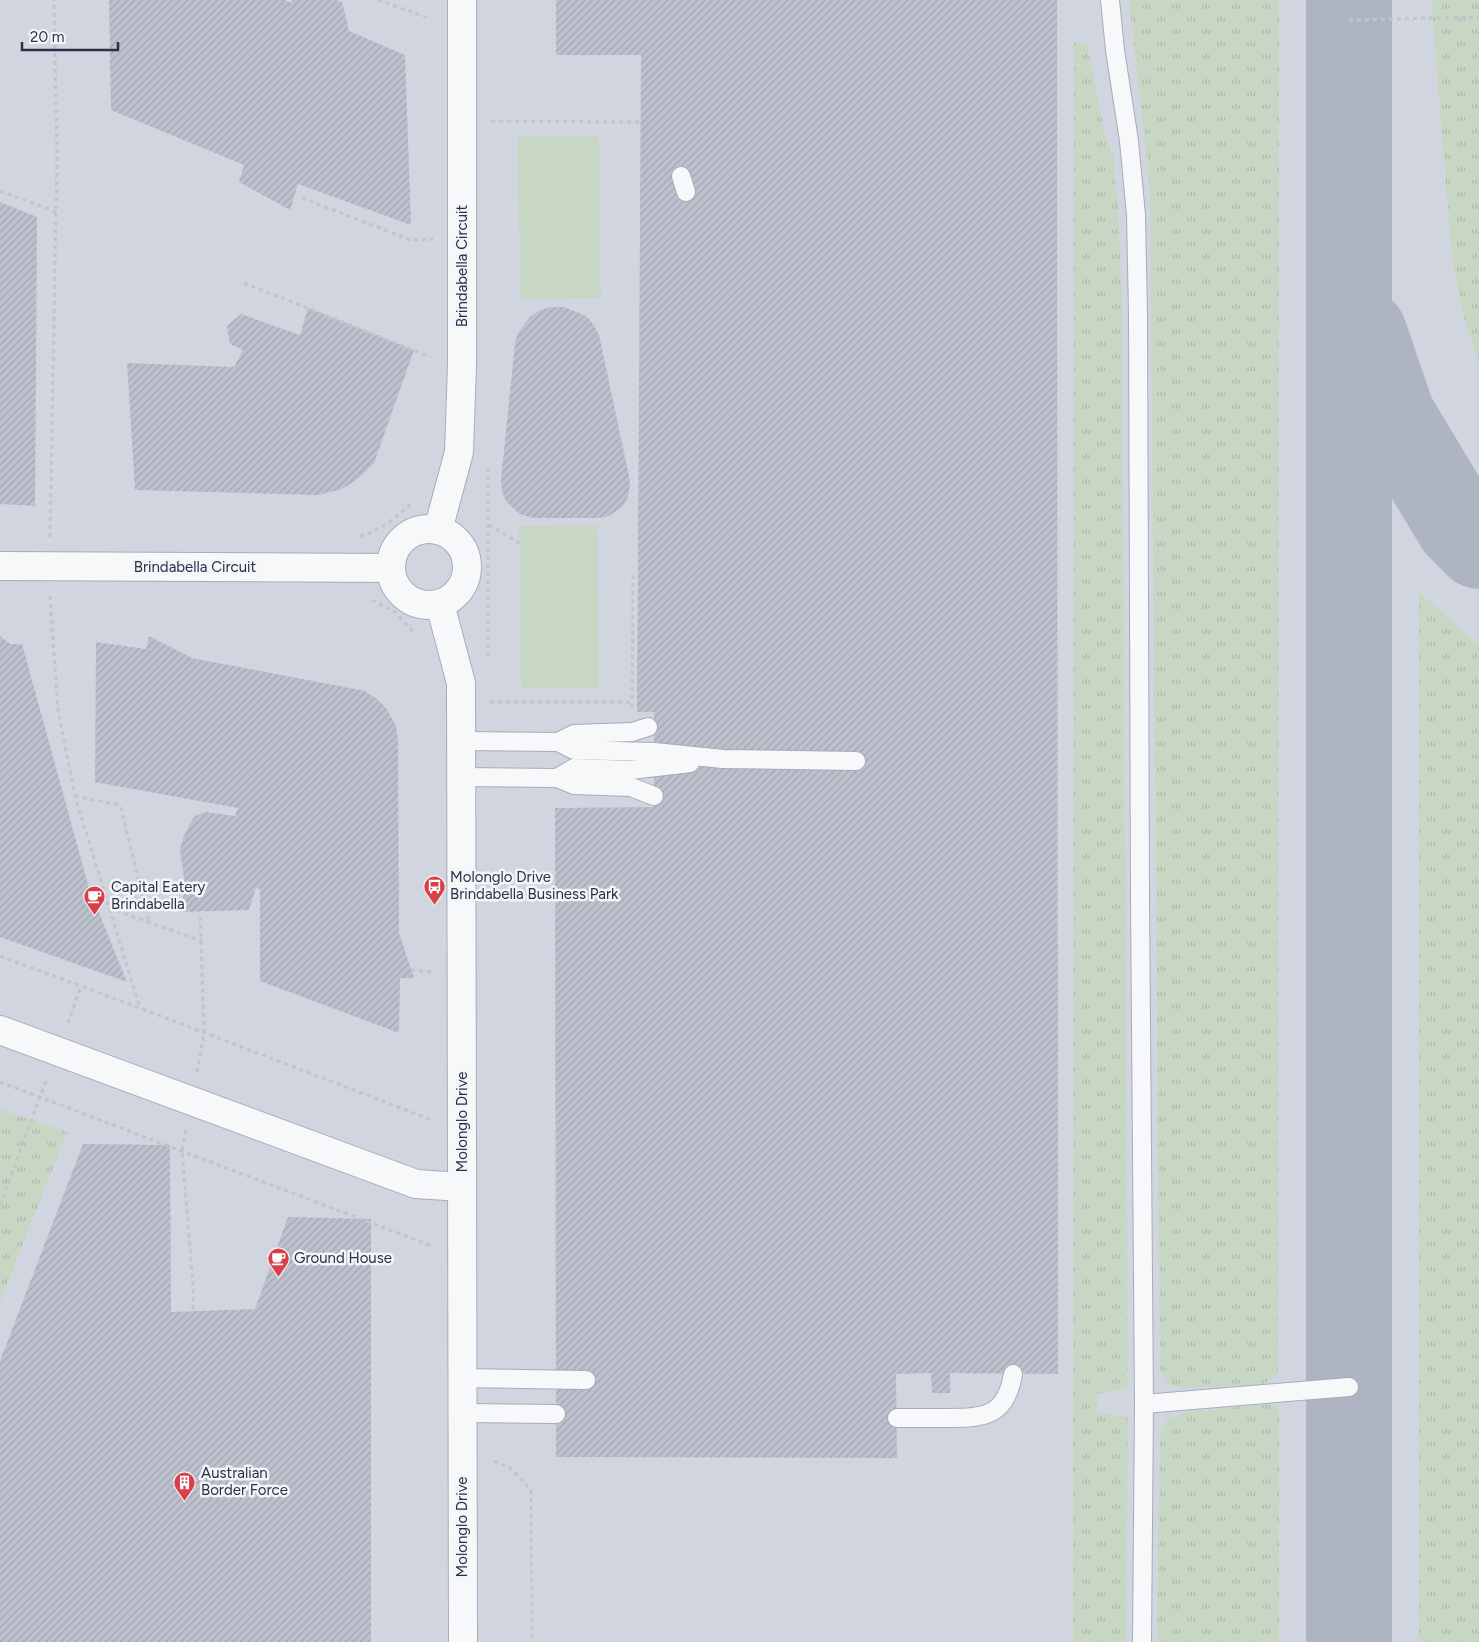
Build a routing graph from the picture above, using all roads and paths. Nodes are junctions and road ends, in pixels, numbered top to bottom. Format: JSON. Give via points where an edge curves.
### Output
{"nodes":[{"id":1,"x":54,"y":0,"type":"edge"},
{"id":2,"x":378,"y":0,"type":"edge"},
{"id":3,"x":462,"y":0,"type":"edge"},
{"id":4,"x":1110,"y":0,"type":"edge"},
{"id":5,"x":1479,"y":18,"type":"edge"},
{"id":6,"x":432,"y":19,"type":"dead end"},
{"id":7,"x":1349,"y":20,"type":"dead end"},
{"id":8,"x":488,"y":121,"type":"dead end"},
{"id":9,"x":641,"y":122,"type":"dead end"},
{"id":10,"x":0,"y":191,"type":"edge"},
{"id":11,"x":302,"y":198,"type":"dead end"},
{"id":12,"x":56,"y":212,"type":"junction"},
{"id":13,"x":442,"y":239,"type":"dead end"},
{"id":14,"x":244,"y":283,"type":"dead end"},
{"id":15,"x":432,"y":357,"type":"dead end"},
{"id":16,"x":417,"y":495,"type":"dead end"},
{"id":17,"x":488,"y":525,"type":"dead end"},
{"id":18,"x":438,"y":530,"type":"junction"},
{"id":19,"x":352,"y":538,"type":"dead end"},
{"id":20,"x":519,"y":543,"type":"dead end"},
{"id":21,"x":0,"y":566,"type":"edge"},
{"id":22,"x":50,"y":567,"type":"junction"},
{"id":23,"x":391,"y":568,"type":"junction"},
{"id":24,"x":633,"y":574,"type":"dead end"},
{"id":25,"x":366,"y":597,"type":"dead end"},
{"id":26,"x":440,"y":604,"type":"junction"},
{"id":27,"x":417,"y":636,"type":"dead end"},
{"id":28,"x":488,"y":702,"type":"dead end"},
{"id":29,"x":632,"y":702,"type":"junction"},
{"id":30,"x":640,"y":729,"type":"joint"},
{"id":31,"x":461,"y":741,"type":"junction"},
{"id":32,"x":558,"y":742,"type":"junction"},
{"id":33,"x":723,"y":759,"type":"junction"},
{"id":34,"x":856,"y":761,"type":"dead end"},
{"id":35,"x":461,"y":777,"type":"junction"},
{"id":36,"x":558,"y":778,"type":"junction"},
{"id":37,"x":75,"y":796,"type":"junction"},
{"id":38,"x":654,"y":796,"type":"dead end"},
{"id":39,"x":108,"y":908,"type":"junction"},
{"id":40,"x":200,"y":912,"type":"dead end"},
{"id":41,"x":149,"y":922,"type":"junction"},
{"id":42,"x":202,"y":941,"type":"junction"},
{"id":43,"x":0,"y":956,"type":"edge"},
{"id":44,"x":411,"y":970,"type":"dead end"},
{"id":45,"x":436,"y":972,"type":"dead end"},
{"id":46,"x":82,"y":986,"type":"junction"},
{"id":47,"x":140,"y":1008,"type":"junction"},
{"id":48,"x":0,"y":1030,"type":"edge"},
{"id":49,"x":204,"y":1032,"type":"junction"},
{"id":50,"x":58,"y":1051,"type":"junction"},
{"id":51,"x":0,"y":1082,"type":"edge"},
{"id":52,"x":40,"y":1097,"type":"junction"},
{"id":53,"x":436,"y":1121,"type":"dead end"},
{"id":54,"x":182,"y":1151,"type":"junction"},
{"id":55,"x":462,"y":1187,"type":"junction"},
{"id":56,"x":0,"y":1203,"type":"edge"},
{"id":57,"x":437,"y":1248,"type":"dead end"},
{"id":58,"x":194,"y":1311,"type":"dead end"},
{"id":59,"x":1013,"y":1374,"type":"dead end"},
{"id":60,"x":462,"y":1378,"type":"junction"},
{"id":61,"x":586,"y":1380,"type":"dead end"},
{"id":62,"x":1349,"y":1387,"type":"dead end"},
{"id":63,"x":1144,"y":1404,"type":"junction"},
{"id":64,"x":462,"y":1413,"type":"junction"},
{"id":65,"x":556,"y":1414,"type":"dead end"},
{"id":66,"x":896,"y":1418,"type":"dead end"},
{"id":67,"x":487,"y":1458,"type":"dead end"},
{"id":68,"x":463,"y":1642,"type":"edge"},
{"id":69,"x":532,"y":1642,"type":"edge"},
{"id":70,"x":1142,"y":1642,"type":"edge"}],
"edges":[{"from":1,"to":12,"type":"path"},
{"from":2,"to":6,"type":"path"},
{"from":3,"to":18,"type":"street","name":"Brindabella Circuit","via":[[459,452]]},
{"from":4,"to":63,"type":"lane","via":[[1129,141],[1137,234]]},
{"from":5,"to":7,"type":"path"},
{"from":8,"to":9,"type":"path"},
{"from":10,"to":12,"type":"path"},
{"from":11,"to":13,"type":"path","via":[[411,240]]},
{"from":12,"to":22,"type":"path"},
{"from":14,"to":15,"type":"path"},
{"from":16,"to":19,"type":"path","via":[[413,503],[392,520]]},
{"from":17,"to":20,"type":"path"},
{"from":18,"to":23,"type":"street","via":[[423,529],[409,534],[398,544],[391,558]]},
{"from":18,"to":26,"type":"street","via":[[452,535],[468,559],[468,574],[463,588]]},
{"from":21,"to":22,"type":"street","name":"Brindabella Circuit"},
{"from":22,"to":23,"type":"street","name":"Brindabella Circuit"},
{"from":22,"to":37,"type":"path","via":[[58,710]]},
{"from":23,"to":26,"type":"street","via":[[394,584],[408,600],[429,606]]},
{"from":24,"to":29,"type":"path"},
{"from":25,"to":27,"type":"path","via":[[395,612]]},
{"from":26,"to":31,"type":"street","name":"Molonglo Drive","via":[[461,683]]},
{"from":28,"to":29,"type":"path"},
{"from":29,"to":30,"type":"path"},
{"from":30,"to":32,"type":"lane","via":[[574,734]]},
{"from":31,"to":32,"type":"lane"},
{"from":31,"to":35,"type":"street","name":"Molonglo Drive"},
{"from":32,"to":33,"type":"lane","via":[[574,750],[654,752]]},
{"from":33,"to":34,"type":"lane"},
{"from":33,"to":36,"type":"lane","via":[[631,770],[574,768]]},
{"from":35,"to":36,"type":"lane"},
{"from":35,"to":55,"type":"street","name":"Molonglo Drive"},
{"from":36,"to":38,"type":"lane","via":[[574,785],[631,787]]},
{"from":37,"to":39,"type":"path"},
{"from":37,"to":41,"type":"path","via":[[120,805]]},
{"from":39,"to":41,"type":"path"},
{"from":39,"to":47,"type":"path"},
{"from":40,"to":42,"type":"path"},
{"from":41,"to":42,"type":"path"},
{"from":42,"to":49,"type":"path"},
{"from":43,"to":46,"type":"path"},
{"from":44,"to":45,"type":"path"},
{"from":46,"to":47,"type":"path"},
{"from":46,"to":50,"type":"path"},
{"from":47,"to":49,"type":"path"},
{"from":48,"to":50,"type":"street"},
{"from":49,"to":53,"type":"path"},
{"from":50,"to":52,"type":"path"},
{"from":50,"to":55,"type":"street","via":[[416,1184]]},
{"from":51,"to":52,"type":"path"},
{"from":52,"to":54,"type":"path"},
{"from":52,"to":56,"type":"path"},
{"from":54,"to":57,"type":"path"},
{"from":54,"to":58,"type":"path"},
{"from":55,"to":60,"type":"street","name":"Molonglo Drive"},
{"from":59,"to":66,"type":"lane","via":[[1006,1398],[985,1416]]},
{"from":60,"to":61,"type":"lane"},
{"from":60,"to":64,"type":"street","name":"Molonglo Drive"},
{"from":62,"to":63,"type":"lane"},
{"from":63,"to":70,"type":"lane"},
{"from":64,"to":65,"type":"lane"},
{"from":64,"to":68,"type":"street","name":"Molonglo Drive"},
{"from":67,"to":69,"type":"path","via":[[512,1469],[531,1490]]}]}
